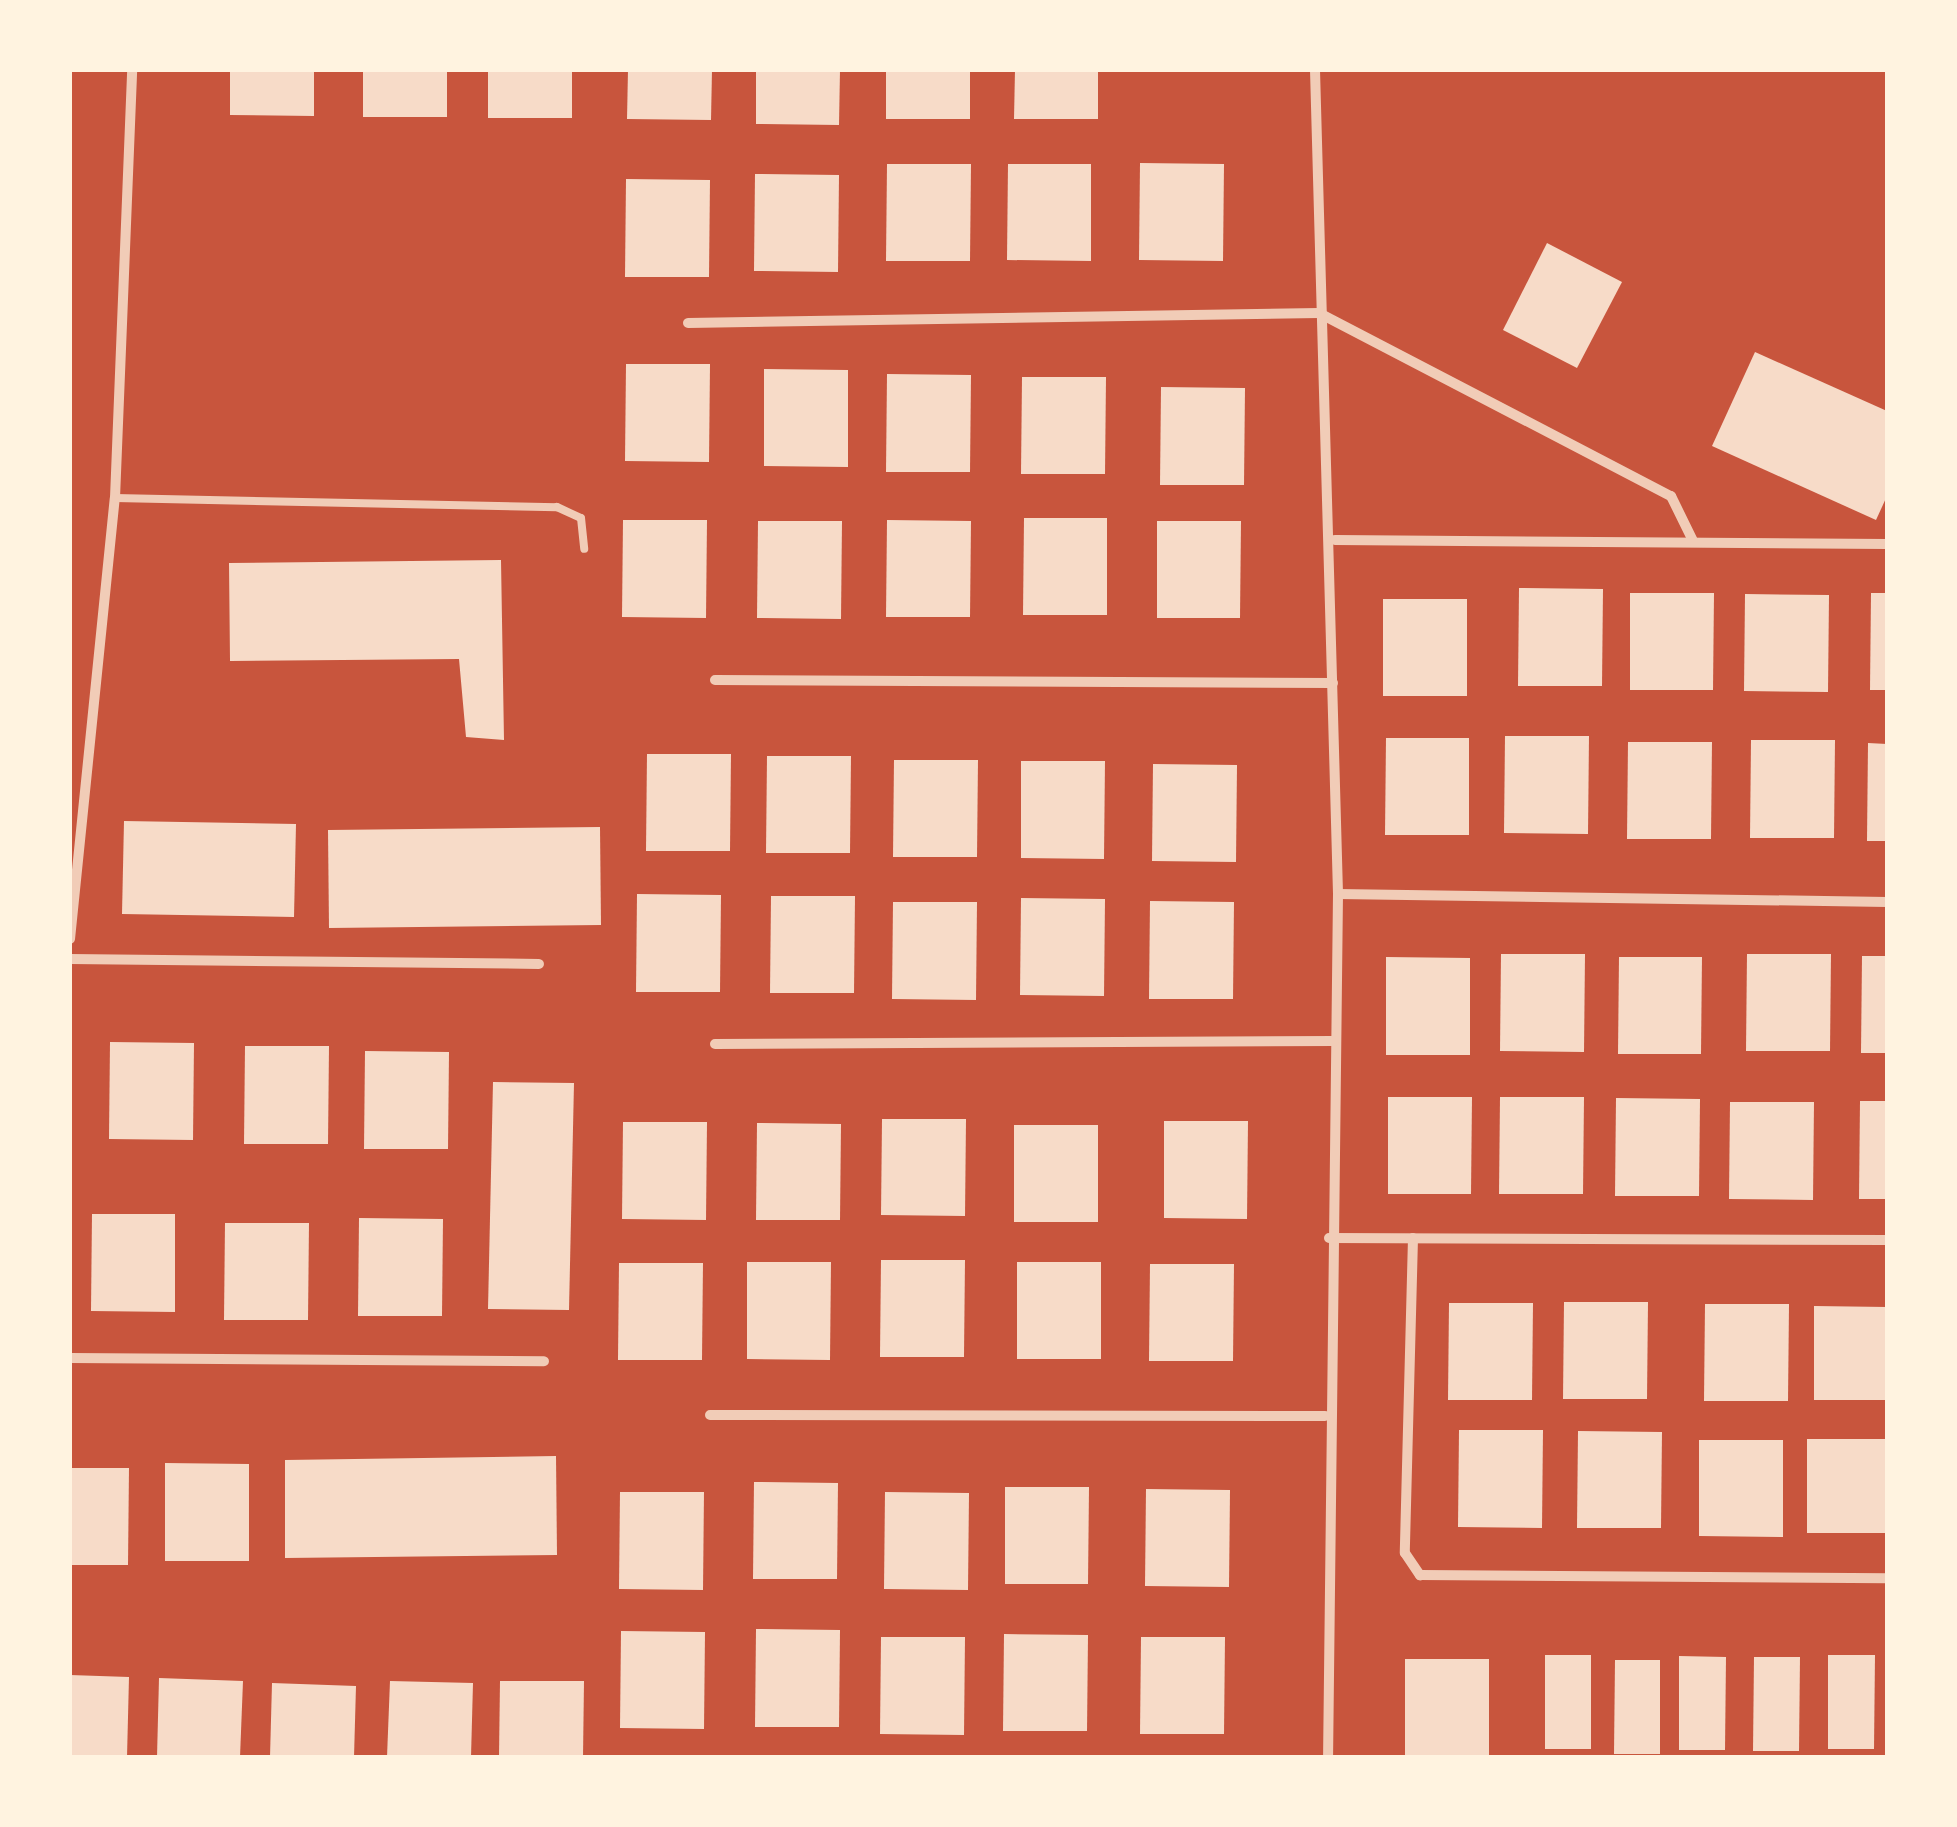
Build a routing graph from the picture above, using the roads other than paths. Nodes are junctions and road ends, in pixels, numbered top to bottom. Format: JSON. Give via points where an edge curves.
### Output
{"nodes":[{"id":1,"x":132,"y":70,"type":"edge"},
{"id":2,"x":1315,"y":70,"type":"edge"},
{"id":3,"x":1319,"y":313,"type":"junction"},
{"id":4,"x":688,"y":323,"type":"dead end"},
{"id":5,"x":115,"y":498,"type":"junction"},
{"id":6,"x":1335,"y":540,"type":"junction"},
{"id":7,"x":1694,"y":541,"type":"junction"},
{"id":8,"x":1887,"y":544,"type":"edge"},
{"id":9,"x":584,"y":549,"type":"dead end"},
{"id":10,"x":715,"y":680,"type":"dead end"},
{"id":11,"x":1333,"y":683,"type":"junction"},
{"id":12,"x":1338,"y":894,"type":"junction"},
{"id":13,"x":1887,"y":902,"type":"edge"},
{"id":14,"x":70,"y":939,"type":"edge"},
{"id":15,"x":70,"y":959,"type":"edge"},
{"id":16,"x":539,"y":964,"type":"dead end"},
{"id":17,"x":1334,"y":1041,"type":"junction"},
{"id":18,"x":714,"y":1044,"type":"dead end"},
{"id":19,"x":1329,"y":1238,"type":"junction"},
{"id":20,"x":1413,"y":1238,"type":"junction"},
{"id":21,"x":1887,"y":1240,"type":"edge"},
{"id":22,"x":70,"y":1358,"type":"edge"},
{"id":23,"x":544,"y":1361,"type":"dead end"},
{"id":24,"x":710,"y":1415,"type":"dead end"},
{"id":25,"x":1325,"y":1416,"type":"junction"},
{"id":26,"x":1887,"y":1578,"type":"edge"},
{"id":27,"x":1328,"y":1757,"type":"edge"}],
"edges":[{"from":1,"to":5,"type":"street"},
{"from":2,"to":3,"type":"street"},
{"from":3,"to":4,"type":"street"},
{"from":3,"to":6,"type":"street"},
{"from":3,"to":7,"type":"street","via":[[1671,496]]},
{"from":5,"to":9,"type":"lane","via":[[557,507],[581,518]]},
{"from":5,"to":14,"type":"street"},
{"from":6,"to":7,"type":"street"},
{"from":6,"to":11,"type":"street"},
{"from":7,"to":8,"type":"street"},
{"from":10,"to":11,"type":"street"},
{"from":11,"to":12,"type":"street"},
{"from":12,"to":13,"type":"street"},
{"from":12,"to":17,"type":"street"},
{"from":15,"to":16,"type":"street"},
{"from":17,"to":18,"type":"street"},
{"from":17,"to":19,"type":"street"},
{"from":19,"to":20,"type":"street"},
{"from":19,"to":25,"type":"street"},
{"from":20,"to":21,"type":"street"},
{"from":20,"to":26,"type":"street","via":[[1405,1553],[1420,1575]]},
{"from":22,"to":23,"type":"street"},
{"from":24,"to":25,"type":"street"},
{"from":25,"to":27,"type":"street"}]}
